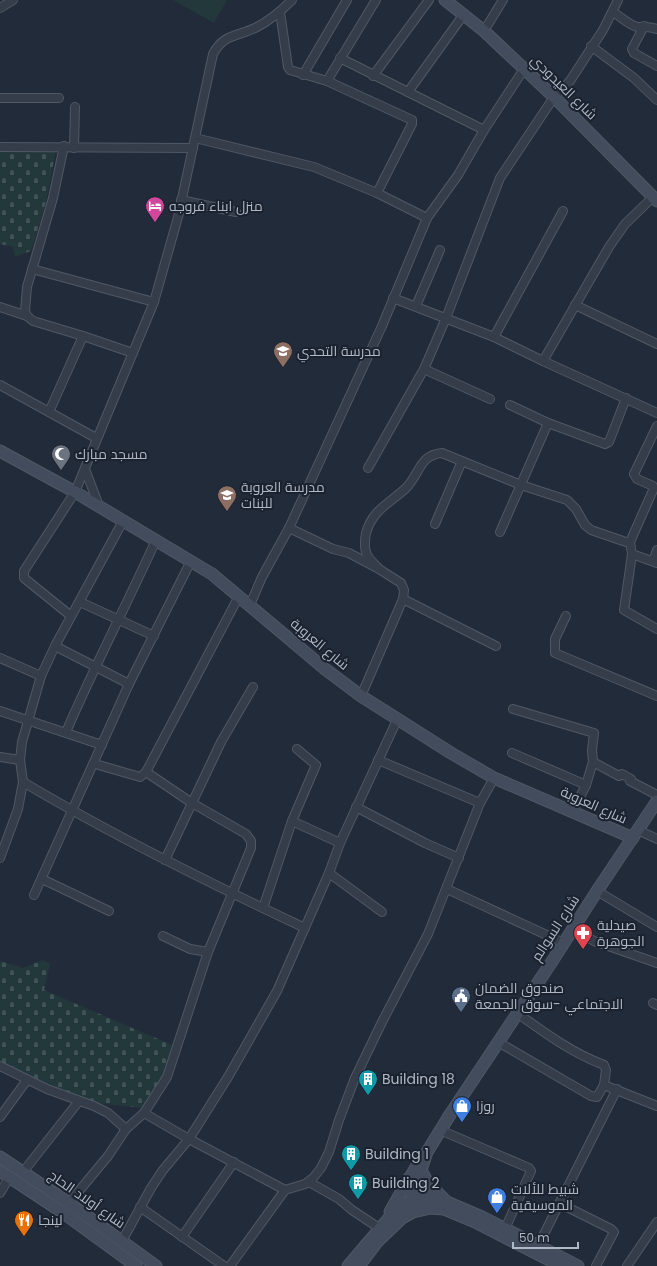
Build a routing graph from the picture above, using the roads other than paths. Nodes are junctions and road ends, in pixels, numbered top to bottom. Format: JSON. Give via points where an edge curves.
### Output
{"nodes":[{"id":1,"x":13,"y":0,"type":"edge"},
{"id":2,"x":292,"y":0,"type":"edge"},
{"id":3,"x":347,"y":0,"type":"edge"},
{"id":4,"x":376,"y":0,"type":"edge"},
{"id":5,"x":429,"y":0,"type":"edge"},
{"id":6,"x":445,"y":0,"type":"edge"},
{"id":7,"x":503,"y":0,"type":"edge"},
{"id":8,"x":618,"y":0,"type":"edge"},
{"id":9,"x":1,"y":5,"type":"edge"},
{"id":10,"x":280,"y":12,"type":"junction"},
{"id":11,"x":613,"y":12,"type":"junction"},
{"id":12,"x":464,"y":14,"type":"junction"},
{"id":13,"x":644,"y":26,"type":"junction"},
{"id":14,"x":657,"y":29,"type":"edge"},
{"id":15,"x":484,"y":31,"type":"junction"},
{"id":16,"x":591,"y":46,"type":"junction"},
{"id":17,"x":340,"y":58,"type":"junction"},
{"id":18,"x":657,"y":66,"type":"edge"},
{"id":19,"x":524,"y":70,"type":"junction"},
{"id":20,"x":303,"y":75,"type":"junction"},
{"id":21,"x":373,"y":76,"type":"junction"},
{"id":22,"x":327,"y":81,"type":"junction"},
{"id":23,"x":408,"y":92,"type":"junction"},
{"id":24,"x":554,"y":97,"type":"junction"},
{"id":25,"x":0,"y":98,"type":"edge"},
{"id":26,"x":58,"y":98,"type":"dead end"},
{"id":27,"x":657,"y":100,"type":"edge"},
{"id":28,"x":75,"y":107,"type":"dead end"},
{"id":29,"x":484,"y":130,"type":"junction"},
{"id":30,"x":195,"y":138,"type":"junction"},
{"id":31,"x":64,"y":146,"type":"junction"},
{"id":32,"x":0,"y":147,"type":"edge"},
{"id":33,"x":74,"y":148,"type":"junction"},
{"id":34,"x":193,"y":148,"type":"junction"},
{"id":35,"x":377,"y":193,"type":"junction"},
{"id":36,"x":655,"y":199,"type":"edge"},
{"id":37,"x":181,"y":200,"type":"junction"},
{"id":38,"x":563,"y":211,"type":"dead end"},
{"id":39,"x":236,"y":212,"type":"dead end"},
{"id":40,"x":426,"y":218,"type":"junction"},
{"id":41,"x":440,"y":250,"type":"dead end"},
{"id":42,"x":32,"y":269,"type":"junction"},
{"id":43,"x":393,"y":298,"type":"junction"},
{"id":44,"x":154,"y":302,"type":"junction"},
{"id":45,"x":575,"y":305,"type":"junction"},
{"id":46,"x":416,"y":306,"type":"junction"},
{"id":47,"x":0,"y":307,"type":"edge"},
{"id":48,"x":27,"y":316,"type":"junction"},
{"id":49,"x":446,"y":318,"type":"junction"},
{"id":50,"x":83,"y":336,"type":"junction"},
{"id":51,"x":494,"y":337,"type":"junction"},
{"id":52,"x":657,"y":344,"type":"edge"},
{"id":53,"x":133,"y":353,"type":"junction"},
{"id":54,"x":542,"y":361,"type":"junction"},
{"id":55,"x":424,"y":369,"type":"junction"},
{"id":56,"x":0,"y":385,"type":"edge"},
{"id":57,"x":490,"y":398,"type":"dead end"},
{"id":58,"x":626,"y":398,"type":"junction"},
{"id":59,"x":510,"y":405,"type":"dead end"},
{"id":60,"x":49,"y":412,"type":"junction"},
{"id":61,"x":657,"y":413,"type":"edge"},
{"id":62,"x":548,"y":423,"type":"junction"},
{"id":63,"x":657,"y":426,"type":"edge"},
{"id":64,"x":96,"y":438,"type":"junction"},
{"id":65,"x":0,"y":451,"type":"edge"},
{"id":66,"x":462,"y":461,"type":"junction"},
{"id":67,"x":368,"y":468,"type":"dead end"},
{"id":68,"x":85,"y":469,"type":"junction"},
{"id":69,"x":521,"y":485,"type":"junction"},
{"id":70,"x":75,"y":492,"type":"junction"},
{"id":71,"x":99,"y":506,"type":"junction"},
{"id":72,"x":123,"y":521,"type":"junction"},
{"id":73,"x":435,"y":524,"type":"dead end"},
{"id":74,"x":289,"y":528,"type":"junction"},
{"id":75,"x":500,"y":532,"type":"dead end"},
{"id":76,"x":156,"y":540,"type":"junction"},
{"id":77,"x":630,"y":542,"type":"junction"},
{"id":78,"x":657,"y":550,"type":"edge"},
{"id":79,"x":632,"y":554,"type":"junction"},
{"id":80,"x":191,"y":561,"type":"junction"},
{"id":81,"x":655,"y":562,"type":"edge"},
{"id":82,"x":379,"y":569,"type":"junction"},
{"id":83,"x":239,"y":596,"type":"junction"},
{"id":84,"x":403,"y":599,"type":"junction"},
{"id":85,"x":80,"y":602,"type":"junction"},
{"id":86,"x":250,"y":605,"type":"junction"},
{"id":87,"x":71,"y":616,"type":"junction"},
{"id":88,"x":566,"y":616,"type":"dead end"},
{"id":89,"x":119,"y":620,"type":"junction"},
{"id":90,"x":657,"y":630,"type":"edge"},
{"id":91,"x":154,"y":636,"type":"junction"},
{"id":92,"x":55,"y":646,"type":"junction"},
{"id":93,"x":496,"y":646,"type":"dead end"},
{"id":94,"x":0,"y":658,"type":"edge"},
{"id":95,"x":94,"y":668,"type":"junction"},
{"id":96,"x":41,"y":676,"type":"junction"},
{"id":97,"x":129,"y":684,"type":"junction"},
{"id":98,"x":253,"y":687,"type":"dead end"},
{"id":99,"x":361,"y":696,"type":"junction"},
{"id":100,"x":657,"y":696,"type":"edge"},
{"id":101,"x":513,"y":710,"type":"dead end"},
{"id":102,"x":0,"y":711,"type":"edge"},
{"id":103,"x":397,"y":720,"type":"junction"},
{"id":104,"x":27,"y":721,"type":"junction"},
{"id":105,"x":66,"y":732,"type":"junction"},
{"id":106,"x":102,"y":745,"type":"junction"},
{"id":107,"x":297,"y":749,"type":"dead end"},
{"id":108,"x":512,"y":753,"type":"dead end"},
{"id":109,"x":0,"y":757,"type":"edge"},
{"id":110,"x":20,"y":760,"type":"junction"},
{"id":111,"x":378,"y":760,"type":"junction"},
{"id":112,"x":592,"y":762,"type":"junction"},
{"id":113,"x":95,"y":764,"type":"junction"},
{"id":114,"x":146,"y":772,"type":"junction"},
{"id":115,"x":494,"y":778,"type":"junction"},
{"id":116,"x":23,"y":782,"type":"junction"},
{"id":117,"x":586,"y":785,"type":"junction"},
{"id":118,"x":657,"y":795,"type":"edge"},
{"id":119,"x":657,"y":801,"type":"edge"},
{"id":120,"x":192,"y":803,"type":"junction"},
{"id":121,"x":480,"y":803,"type":"junction"},
{"id":122,"x":356,"y":807,"type":"junction"},
{"id":123,"x":72,"y":811,"type":"junction"},
{"id":124,"x":573,"y":811,"type":"junction"},
{"id":125,"x":292,"y":821,"type":"junction"},
{"id":126,"x":635,"y":834,"type":"junction"},
{"id":127,"x":657,"y":839,"type":"edge"},
{"id":128,"x":340,"y":843,"type":"junction"},
{"id":129,"x":0,"y":858,"type":"edge"},
{"id":130,"x":459,"y":858,"type":"junction"},
{"id":131,"x":165,"y":860,"type":"junction"},
{"id":132,"x":329,"y":873,"type":"junction"},
{"id":133,"x":42,"y":879,"type":"junction"},
{"id":134,"x":447,"y":889,"type":"junction"},
{"id":135,"x":597,"y":891,"type":"junction"},
{"id":136,"x":233,"y":893,"type":"junction"},
{"id":137,"x":34,"y":895,"type":"dead end"},
{"id":138,"x":263,"y":908,"type":"junction"},
{"id":139,"x":109,"y":911,"type":"dead end"},
{"id":140,"x":382,"y":912,"type":"dead end"},
{"id":141,"x":657,"y":927,"type":"edge"},
{"id":142,"x":305,"y":928,"type":"junction"},
{"id":143,"x":574,"y":929,"type":"junction"},
{"id":144,"x":163,"y":936,"type":"dead end"},
{"id":145,"x":564,"y":943,"type":"junction"},
{"id":146,"x":208,"y":952,"type":"junction"},
{"id":147,"x":657,"y":963,"type":"edge"},
{"id":148,"x":517,"y":1013,"type":"junction"},
{"id":149,"x":498,"y":1042,"type":"junction"},
{"id":150,"x":0,"y":1066,"type":"edge"},
{"id":151,"x":27,"y":1080,"type":"junction"},
{"id":152,"x":604,"y":1085,"type":"junction"},
{"id":153,"x":617,"y":1089,"type":"junction"},
{"id":154,"x":79,"y":1101,"type":"junction"},
{"id":155,"x":657,"y":1106,"type":"edge"},
{"id":156,"x":144,"y":1113,"type":"junction"},
{"id":157,"x":0,"y":1116,"type":"edge"},
{"id":158,"x":126,"y":1130,"type":"junction"},
{"id":159,"x":440,"y":1130,"type":"junction"},
{"id":160,"x":189,"y":1140,"type":"junction"},
{"id":161,"x":428,"y":1152,"type":"junction"},
{"id":162,"x":0,"y":1158,"type":"edge"},
{"id":163,"x":234,"y":1162,"type":"junction"},
{"id":164,"x":421,"y":1170,"type":"junction"},
{"id":165,"x":23,"y":1172,"type":"junction"},
{"id":166,"x":5,"y":1173,"type":"edge"},
{"id":167,"x":411,"y":1176,"type":"junction"},
{"id":168,"x":309,"y":1182,"type":"junction"},
{"id":169,"x":285,"y":1190,"type":"junction"},
{"id":170,"x":0,"y":1194,"type":"edge"},
{"id":171,"x":447,"y":1202,"type":"junction"},
{"id":172,"x":69,"y":1203,"type":"junction"},
{"id":173,"x":559,"y":1203,"type":"junction"},
{"id":174,"x":415,"y":1205,"type":"junction"},
{"id":175,"x":140,"y":1207,"type":"junction"},
{"id":176,"x":657,"y":1222,"type":"edge"},
{"id":177,"x":382,"y":1225,"type":"junction"},
{"id":178,"x":491,"y":1226,"type":"junction"},
{"id":179,"x":505,"y":1228,"type":"junction"},
{"id":180,"x":182,"y":1238,"type":"junction"},
{"id":181,"x":122,"y":1241,"type":"junction"},
{"id":182,"x":538,"y":1246,"type":"junction"},
{"id":183,"x":549,"y":1263,"type":"edge"},
{"id":184,"x":136,"y":1266,"type":"edge"},
{"id":185,"x":156,"y":1266,"type":"edge"},
{"id":186,"x":224,"y":1266,"type":"edge"},
{"id":187,"x":230,"y":1266,"type":"edge"},
{"id":188,"x":348,"y":1266,"type":"edge"},
{"id":189,"x":359,"y":1266,"type":"edge"},
{"id":190,"x":561,"y":1266,"type":"edge"},
{"id":191,"x":578,"y":1266,"type":"edge"},
{"id":192,"x":596,"y":1266,"type":"edge"},
{"id":193,"x":627,"y":1266,"type":"edge"}],
"edges":[{"from":1,"to":9,"type":"street"},
{"from":2,"to":10,"type":"street"},
{"from":3,"to":20,"type":"street"},
{"from":4,"to":17,"type":"street"},
{"from":5,"to":21,"type":"street"},
{"from":6,"to":12,"type":"main road","name":"شارع العيدودي"},
{"from":7,"to":15,"type":"street"},
{"from":8,"to":11,"type":"street"},
{"from":10,"to":20,"type":"street","via":[[288,67],[292,72]]},
{"from":10,"to":30,"type":"street","via":[[257,27],[229,36],[217,46]]},
{"from":11,"to":13,"type":"street","via":[[634,25]]},
{"from":11,"to":16,"type":"street"},
{"from":12,"to":15,"type":"main road","name":"شارع العيدودي"},
{"from":12,"to":23,"type":"street"},
{"from":13,"to":14,"type":"street"},
{"from":13,"to":18,"type":"street","via":[[632,49],[634,53]]},
{"from":15,"to":19,"type":"main road","name":"شارع العيدودي"},
{"from":16,"to":24,"type":"street","via":[[570,81]]},
{"from":16,"to":27,"type":"street","via":[[634,78]]},
{"from":17,"to":21,"type":"street"},
{"from":17,"to":22,"type":"street"},
{"from":19,"to":24,"type":"main road","name":"شارع العيدودي"},
{"from":19,"to":29,"type":"street"},
{"from":20,"to":22,"type":"street"},
{"from":21,"to":23,"type":"street"},
{"from":22,"to":35,"type":"street","via":[[412,120]]},
{"from":23,"to":29,"type":"street"},
{"from":24,"to":36,"type":"main road","name":"شارع العيدودي"},
{"from":24,"to":49,"type":"street","via":[[500,178]]},
{"from":25,"to":26,"type":"street"},
{"from":28,"to":33,"type":"street"},
{"from":29,"to":40,"type":"street","via":[[458,175]]},
{"from":30,"to":34,"type":"street"},
{"from":30,"to":35,"type":"street","via":[[300,163]]},
{"from":31,"to":32,"type":"street"},
{"from":31,"to":33,"type":"street"},
{"from":31,"to":42,"type":"street","via":[[53,198]]},
{"from":33,"to":34,"type":"street"},
{"from":34,"to":37,"type":"street"},
{"from":35,"to":40,"type":"street"},
{"from":36,"to":45,"type":"street","via":[[625,224]]},
{"from":37,"to":39,"type":"street"},
{"from":37,"to":44,"type":"street"},
{"from":38,"to":51,"type":"street"},
{"from":40,"to":43,"type":"street"},
{"from":41,"to":46,"type":"street"},
{"from":42,"to":44,"type":"street"},
{"from":42,"to":48,"type":"street","via":[[25,300]]},
{"from":43,"to":46,"type":"street"},
{"from":43,"to":74,"type":"street"},
{"from":44,"to":53,"type":"street"},
{"from":45,"to":52,"type":"street"},
{"from":45,"to":54,"type":"street"},
{"from":46,"to":49,"type":"street"},
{"from":47,"to":48,"type":"street"},
{"from":48,"to":50,"type":"street"},
{"from":49,"to":51,"type":"street"},
{"from":49,"to":55,"type":"street"},
{"from":50,"to":53,"type":"street"},
{"from":50,"to":60,"type":"street"},
{"from":51,"to":54,"type":"street"},
{"from":53,"to":64,"type":"street"},
{"from":54,"to":58,"type":"street"},
{"from":55,"to":57,"type":"street"},
{"from":55,"to":67,"type":"street"},
{"from":56,"to":60,"type":"street"},
{"from":58,"to":61,"type":"street"},
{"from":58,"to":62,"type":"street","via":[[610,442],[605,444]]},
{"from":59,"to":62,"type":"street"},
{"from":60,"to":64,"type":"street"},
{"from":62,"to":69,"type":"street"},
{"from":63,"to":77,"type":"street","via":[[634,474],[637,479],[654,488]]},
{"from":64,"to":68,"type":"street"},
{"from":65,"to":70,"type":"main road","name":"شارع العروبة"},
{"from":66,"to":69,"type":"street"},
{"from":66,"to":73,"type":"street"},
{"from":66,"to":82,"type":"street","via":[[442,453],[426,458],[407,487],[375,514],[365,540],[366,553]]},
{"from":68,"to":70,"type":"street"},
{"from":68,"to":71,"type":"street"},
{"from":69,"to":75,"type":"street"},
{"from":69,"to":77,"type":"street","via":[[567,500],[572,503],[591,530]]},
{"from":70,"to":71,"type":"main road","name":"شارع العروبة"},
{"from":70,"to":87,"type":"street","via":[[23,575]]},
{"from":71,"to":72,"type":"main road","name":"شارع العروبة"},
{"from":72,"to":76,"type":"main road","name":"شارع العروبة"},
{"from":72,"to":85,"type":"street"},
{"from":74,"to":82,"type":"street","via":[[333,549],[349,553]]},
{"from":74,"to":86,"type":"street"},
{"from":76,"to":80,"type":"main road","name":"شارع العروبة"},
{"from":76,"to":89,"type":"street"},
{"from":77,"to":79,"type":"street"},
{"from":78,"to":81,"type":"street"},
{"from":79,"to":81,"type":"street"},
{"from":79,"to":90,"type":"street","via":[[624,610]]},
{"from":80,"to":83,"type":"main road","name":"شارع العروبة"},
{"from":80,"to":91,"type":"street"},
{"from":82,"to":84,"type":"street","via":[[401,583],[404,590]]},
{"from":83,"to":86,"type":"main road","name":"شارع العروبة"},
{"from":83,"to":114,"type":"street"},
{"from":84,"to":93,"type":"street"},
{"from":84,"to":99,"type":"street"},
{"from":85,"to":87,"type":"street"},
{"from":85,"to":89,"type":"street"},
{"from":86,"to":99,"type":"main road","name":"شارع العروبة"},
{"from":87,"to":92,"type":"street"},
{"from":88,"to":100,"type":"street","via":[[555,640],[555,654]]},
{"from":89,"to":91,"type":"street"},
{"from":89,"to":95,"type":"street"},
{"from":91,"to":97,"type":"street"},
{"from":92,"to":95,"type":"street"},
{"from":92,"to":96,"type":"street"},
{"from":94,"to":96,"type":"street"},
{"from":95,"to":97,"type":"street"},
{"from":95,"to":105,"type":"street"},
{"from":96,"to":104,"type":"street"},
{"from":97,"to":106,"type":"street"},
{"from":98,"to":120,"type":"street","via":[[221,742]]},
{"from":99,"to":103,"type":"main road","name":"شارع العروبة"},
{"from":101,"to":112,"type":"street","via":[[593,732]]},
{"from":102,"to":104,"type":"street"},
{"from":103,"to":111,"type":"street"},
{"from":103,"to":115,"type":"main road","name":"شارع العروبة"},
{"from":104,"to":105,"type":"street"},
{"from":104,"to":110,"type":"street"},
{"from":105,"to":106,"type":"street"},
{"from":106,"to":113,"type":"street"},
{"from":107,"to":125,"type":"street","via":[[316,765]]},
{"from":108,"to":117,"type":"street"},
{"from":109,"to":110,"type":"street"},
{"from":110,"to":116,"type":"street"},
{"from":111,"to":121,"type":"street"},
{"from":111,"to":122,"type":"street"},
{"from":112,"to":117,"type":"street"},
{"from":112,"to":118,"type":"street","via":[[618,776],[622,774]]},
{"from":113,"to":114,"type":"street","via":[[140,777]]},
{"from":113,"to":123,"type":"street"},
{"from":114,"to":120,"type":"street"},
{"from":115,"to":121,"type":"street"},
{"from":115,"to":124,"type":"main road","name":"شارع العروبة"},
{"from":116,"to":123,"type":"street"},
{"from":116,"to":129,"type":"street","via":[[18,809]]},
{"from":117,"to":124,"type":"street"},
{"from":119,"to":126,"type":"main road","name":"شارع السوالم"},
{"from":120,"to":131,"type":"street"},
{"from":120,"to":136,"type":"street","via":[[246,834],[251,841],[249,855]]},
{"from":121,"to":130,"type":"street"},
{"from":122,"to":128,"type":"street"},
{"from":122,"to":130,"type":"street","via":[[418,840]]},
{"from":123,"to":131,"type":"street"},
{"from":123,"to":133,"type":"street"},
{"from":124,"to":126,"type":"main road","name":"شارع العروبة"},
{"from":125,"to":128,"type":"street"},
{"from":125,"to":138,"type":"street"},
{"from":126,"to":127,"type":"street"},
{"from":126,"to":135,"type":"main road","name":"شارع السوالم"},
{"from":128,"to":132,"type":"street"},
{"from":130,"to":134,"type":"street"},
{"from":131,"to":136,"type":"street"},
{"from":132,"to":140,"type":"street"},
{"from":132,"to":142,"type":"street"},
{"from":133,"to":137,"type":"street"},
{"from":133,"to":139,"type":"street"},
{"from":134,"to":145,"type":"street"},
{"from":134,"to":168,"type":"street","via":[[428,934],[355,1078],[329,1152],[321,1168]]},
{"from":135,"to":141,"type":"street"},
{"from":135,"to":143,"type":"main road","name":"شارع السوالم"},
{"from":136,"to":138,"type":"street"},
{"from":136,"to":146,"type":"street"},
{"from":138,"to":142,"type":"street"},
{"from":142,"to":160,"type":"street","via":[[267,1010]]},
{"from":143,"to":145,"type":"main road","name":"شارع السوالم"},
{"from":143,"to":147,"type":"street","via":[[594,941]]},
{"from":144,"to":146,"type":"street","via":[[190,949]]},
{"from":145,"to":148,"type":"main road","name":"شارع السوالم"},
{"from":146,"to":156,"type":"street","via":[[167,1076]]},
{"from":148,"to":149,"type":"main road","name":"شارع السوالم"},
{"from":148,"to":152,"type":"street","via":[[580,1056],[604,1065]]},
{"from":149,"to":152,"type":"street","via":[[591,1096],[599,1095]]},
{"from":149,"to":159,"type":"main road","name":"شارع السوالم"},
{"from":150,"to":151,"type":"street"},
{"from":151,"to":154,"type":"street"},
{"from":151,"to":157,"type":"street"},
{"from":152,"to":153,"type":"street"},
{"from":153,"to":155,"type":"street"},
{"from":153,"to":173,"type":"street"},
{"from":154,"to":158,"type":"street","via":[[108,1113]]},
{"from":154,"to":165,"type":"street"},
{"from":156,"to":158,"type":"street"},
{"from":156,"to":160,"type":"street"},
{"from":158,"to":172,"type":"street"},
{"from":159,"to":161,"type":"main road","name":"شارع السوالم"},
{"from":159,"to":179,"type":"street","via":[[531,1171]]},
{"from":160,"to":163,"type":"street"},
{"from":160,"to":175,"type":"street","via":[[163,1170]]},
{"from":161,"to":164,"type":"main road"},
{"from":161,"to":167,"type":"main road"},
{"from":162,"to":165,"type":"main road","name":"شارع أولاد الحاج"},
{"from":163,"to":169,"type":"street"},
{"from":163,"to":180,"type":"street"},
{"from":164,"to":171,"type":"main road","via":[[428,1183]]},
{"from":164,"to":174,"type":"main road"},
{"from":165,"to":172,"type":"main road","name":"شارع أولاد الحاج"},
{"from":166,"to":170,"type":"street"},
{"from":166,"to":184,"type":"main road","name":"شارع أولاد الحاج"},
{"from":167,"to":174,"type":"main road"},
{"from":167,"to":177,"type":"main road"},
{"from":168,"to":169,"type":"street"},
{"from":168,"to":177,"type":"street","via":[[339,1199],[352,1210]]},
{"from":169,"to":187,"type":"street"},
{"from":171,"to":174,"type":"main road","via":[[427,1197]]},
{"from":171,"to":178,"type":"main road"},
{"from":172,"to":181,"type":"main road","name":"شارع أولاد الحاج"},
{"from":173,"to":182,"type":"street"},
{"from":173,"to":192,"type":"street","via":[[614,1232]]},
{"from":174,"to":177,"type":"main road","via":[[395,1211]]},
{"from":174,"to":178,"type":"main road","via":[[444,1210]]},
{"from":174,"to":189,"type":"main road","via":[[390,1229]]},
{"from":175,"to":180,"type":"street"},
{"from":175,"to":181,"type":"street"},
{"from":176,"to":193,"type":"street"},
{"from":177,"to":188,"type":"main road"},
{"from":178,"to":179,"type":"main road"},
{"from":178,"to":183,"type":"main road"},
{"from":179,"to":182,"type":"main road"},
{"from":180,"to":186,"type":"street"},
{"from":181,"to":185,"type":"main road","name":"شارع أولاد الحاج"},
{"from":182,"to":191,"type":"main road"},
{"from":183,"to":190,"type":"main road"}]}
